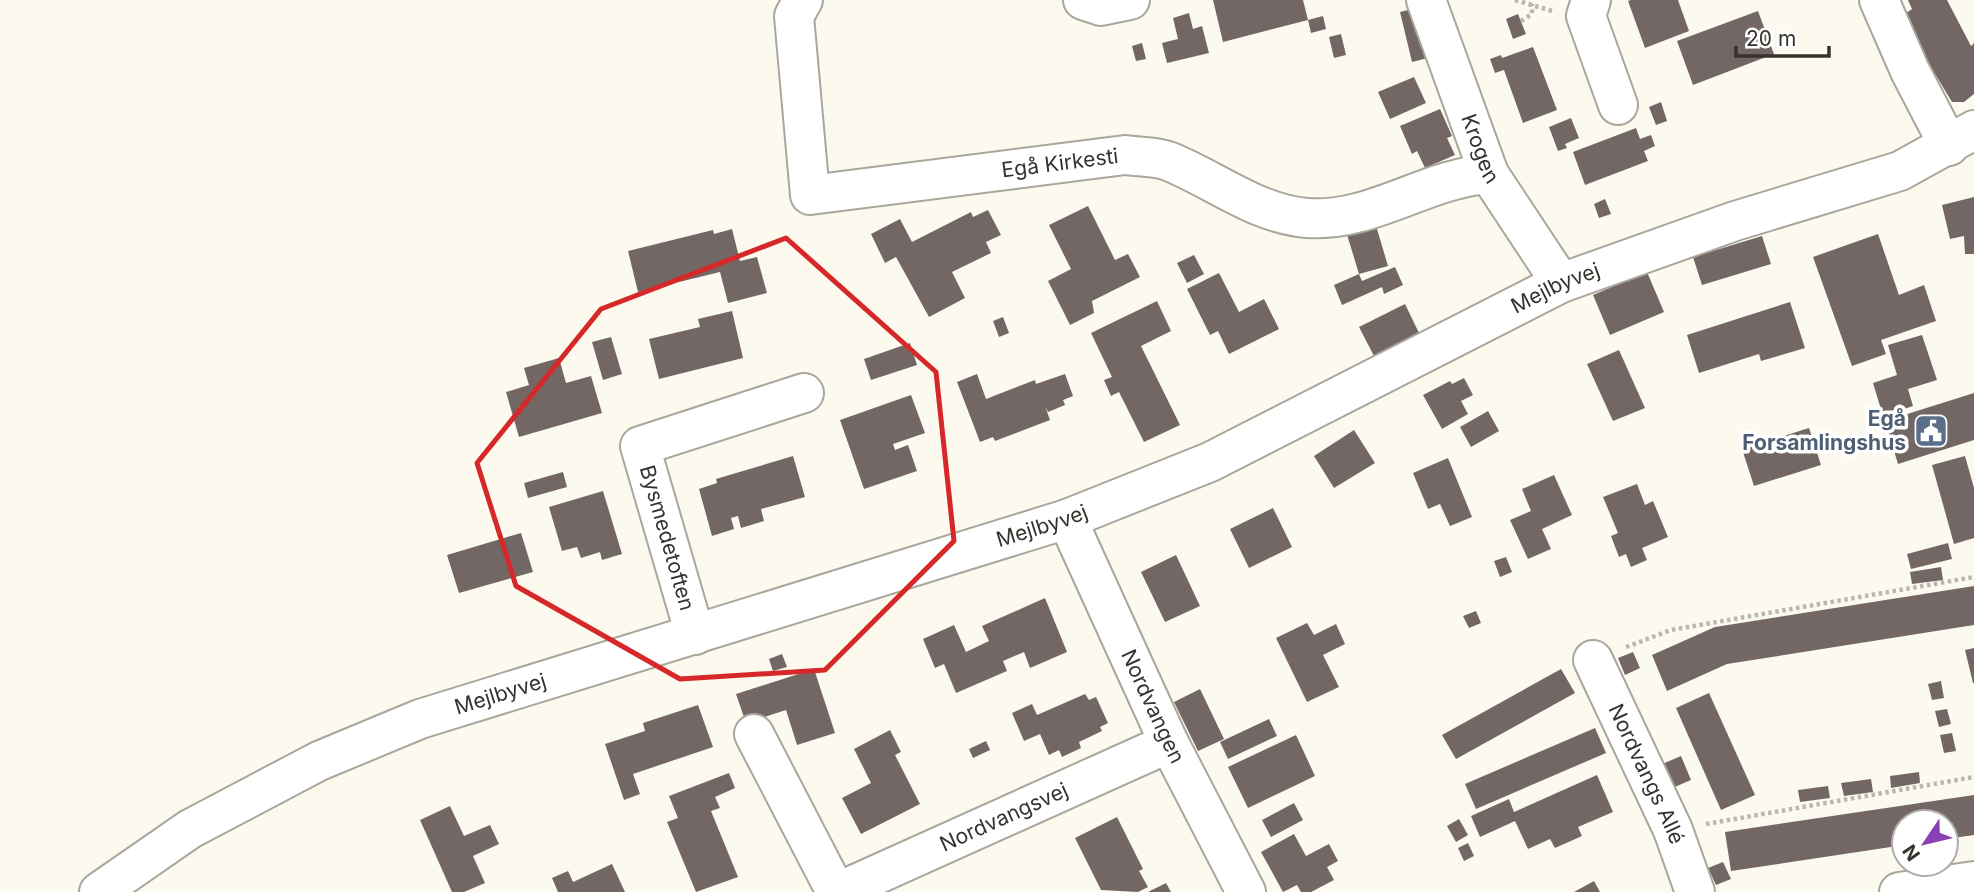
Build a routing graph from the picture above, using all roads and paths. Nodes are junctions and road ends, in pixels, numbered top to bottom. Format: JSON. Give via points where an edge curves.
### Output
{"nodes":[{"id":1,"x":803,"y":0,"type":"edge"},
{"id":2,"x":1083,"y":0,"type":"edge"},
{"id":3,"x":1130,"y":0,"type":"edge"},
{"id":4,"x":1426,"y":0,"type":"edge"},
{"id":5,"x":1591,"y":0,"type":"edge"},
{"id":6,"x":1879,"y":0,"type":"edge"},
{"id":7,"x":1532,"y":4,"type":"dead end"},
{"id":8,"x":1521,"y":21,"type":"dead end"},
{"id":9,"x":1618,"y":104,"type":"dead end"},
{"id":10,"x":1962,"y":138,"type":"edge"},
{"id":11,"x":1489,"y":174,"type":"junction"},
{"id":12,"x":1561,"y":283,"type":"junction"},
{"id":13,"x":804,"y":393,"type":"dead end"},
{"id":14,"x":1067,"y":519,"type":"junction"},
{"id":15,"x":1974,"y":577,"type":"edge"},
{"id":16,"x":695,"y":635,"type":"junction"},
{"id":17,"x":1593,"y":660,"type":"joint"},
{"id":18,"x":754,"y":734,"type":"dead end"},
{"id":19,"x":1169,"y":743,"type":"junction"},
{"id":20,"x":1974,"y":777,"type":"edge"},
{"id":21,"x":1673,"y":830,"type":"junction"},
{"id":22,"x":1974,"y":881,"type":"edge"},
{"id":23,"x":99,"y":892,"type":"edge"},
{"id":24,"x":837,"y":892,"type":"edge"},
{"id":25,"x":1246,"y":892,"type":"edge"},
{"id":26,"x":1695,"y":892,"type":"edge"},
{"id":27,"x":1899,"y":892,"type":"edge"}],
"edges":[{"from":1,"to":11,"type":"street","name":"Egå Kirkesti","via":[[794,16],[810,195],[1125,155],[1166,160],[1269,210],[1325,218],[1367,211],[1469,175]]},
{"from":2,"to":3,"type":"street","via":[[1101,6]]},
{"from":4,"to":11,"type":"street","name":"Krogen"},
{"from":5,"to":9,"type":"street","via":[[1586,16]]},
{"from":6,"to":10,"type":"street","via":[[1910,71]]},
{"from":7,"to":8,"type":"path","via":[[1532,14]]},
{"from":10,"to":12,"type":"street","name":"Mejlbyvej","via":[[1900,172],[1735,221]]},
{"from":11,"to":12,"type":"street","name":"Krogen"},
{"from":12,"to":14,"type":"street","name":"Mejlbyvej","via":[[1210,463]]},
{"from":13,"to":16,"type":"street","name":"Bysmedetoften","via":[[640,446]]},
{"from":14,"to":16,"type":"street","name":"Mejlbyvej"},
{"from":14,"to":19,"type":"street","name":"Nordvangen"},
{"from":15,"to":17,"type":"path","via":[[1671,630]]},
{"from":16,"to":23,"type":"street","name":"Mejlbyvej","via":[[420,719],[319,761],[190,829]]},
{"from":17,"to":21,"type":"street","name":"Nordvangs Allé"},
{"from":18,"to":24,"type":"street","name":"Nordvangsvej"},
{"from":19,"to":24,"type":"street","name":"Nordvangsvej"},
{"from":19,"to":25,"type":"street","name":"Nordvangen"},
{"from":20,"to":21,"type":"path"},
{"from":21,"to":26,"type":"street","name":"Nordvangs Allé"},
{"from":22,"to":27,"type":"street"}]}
